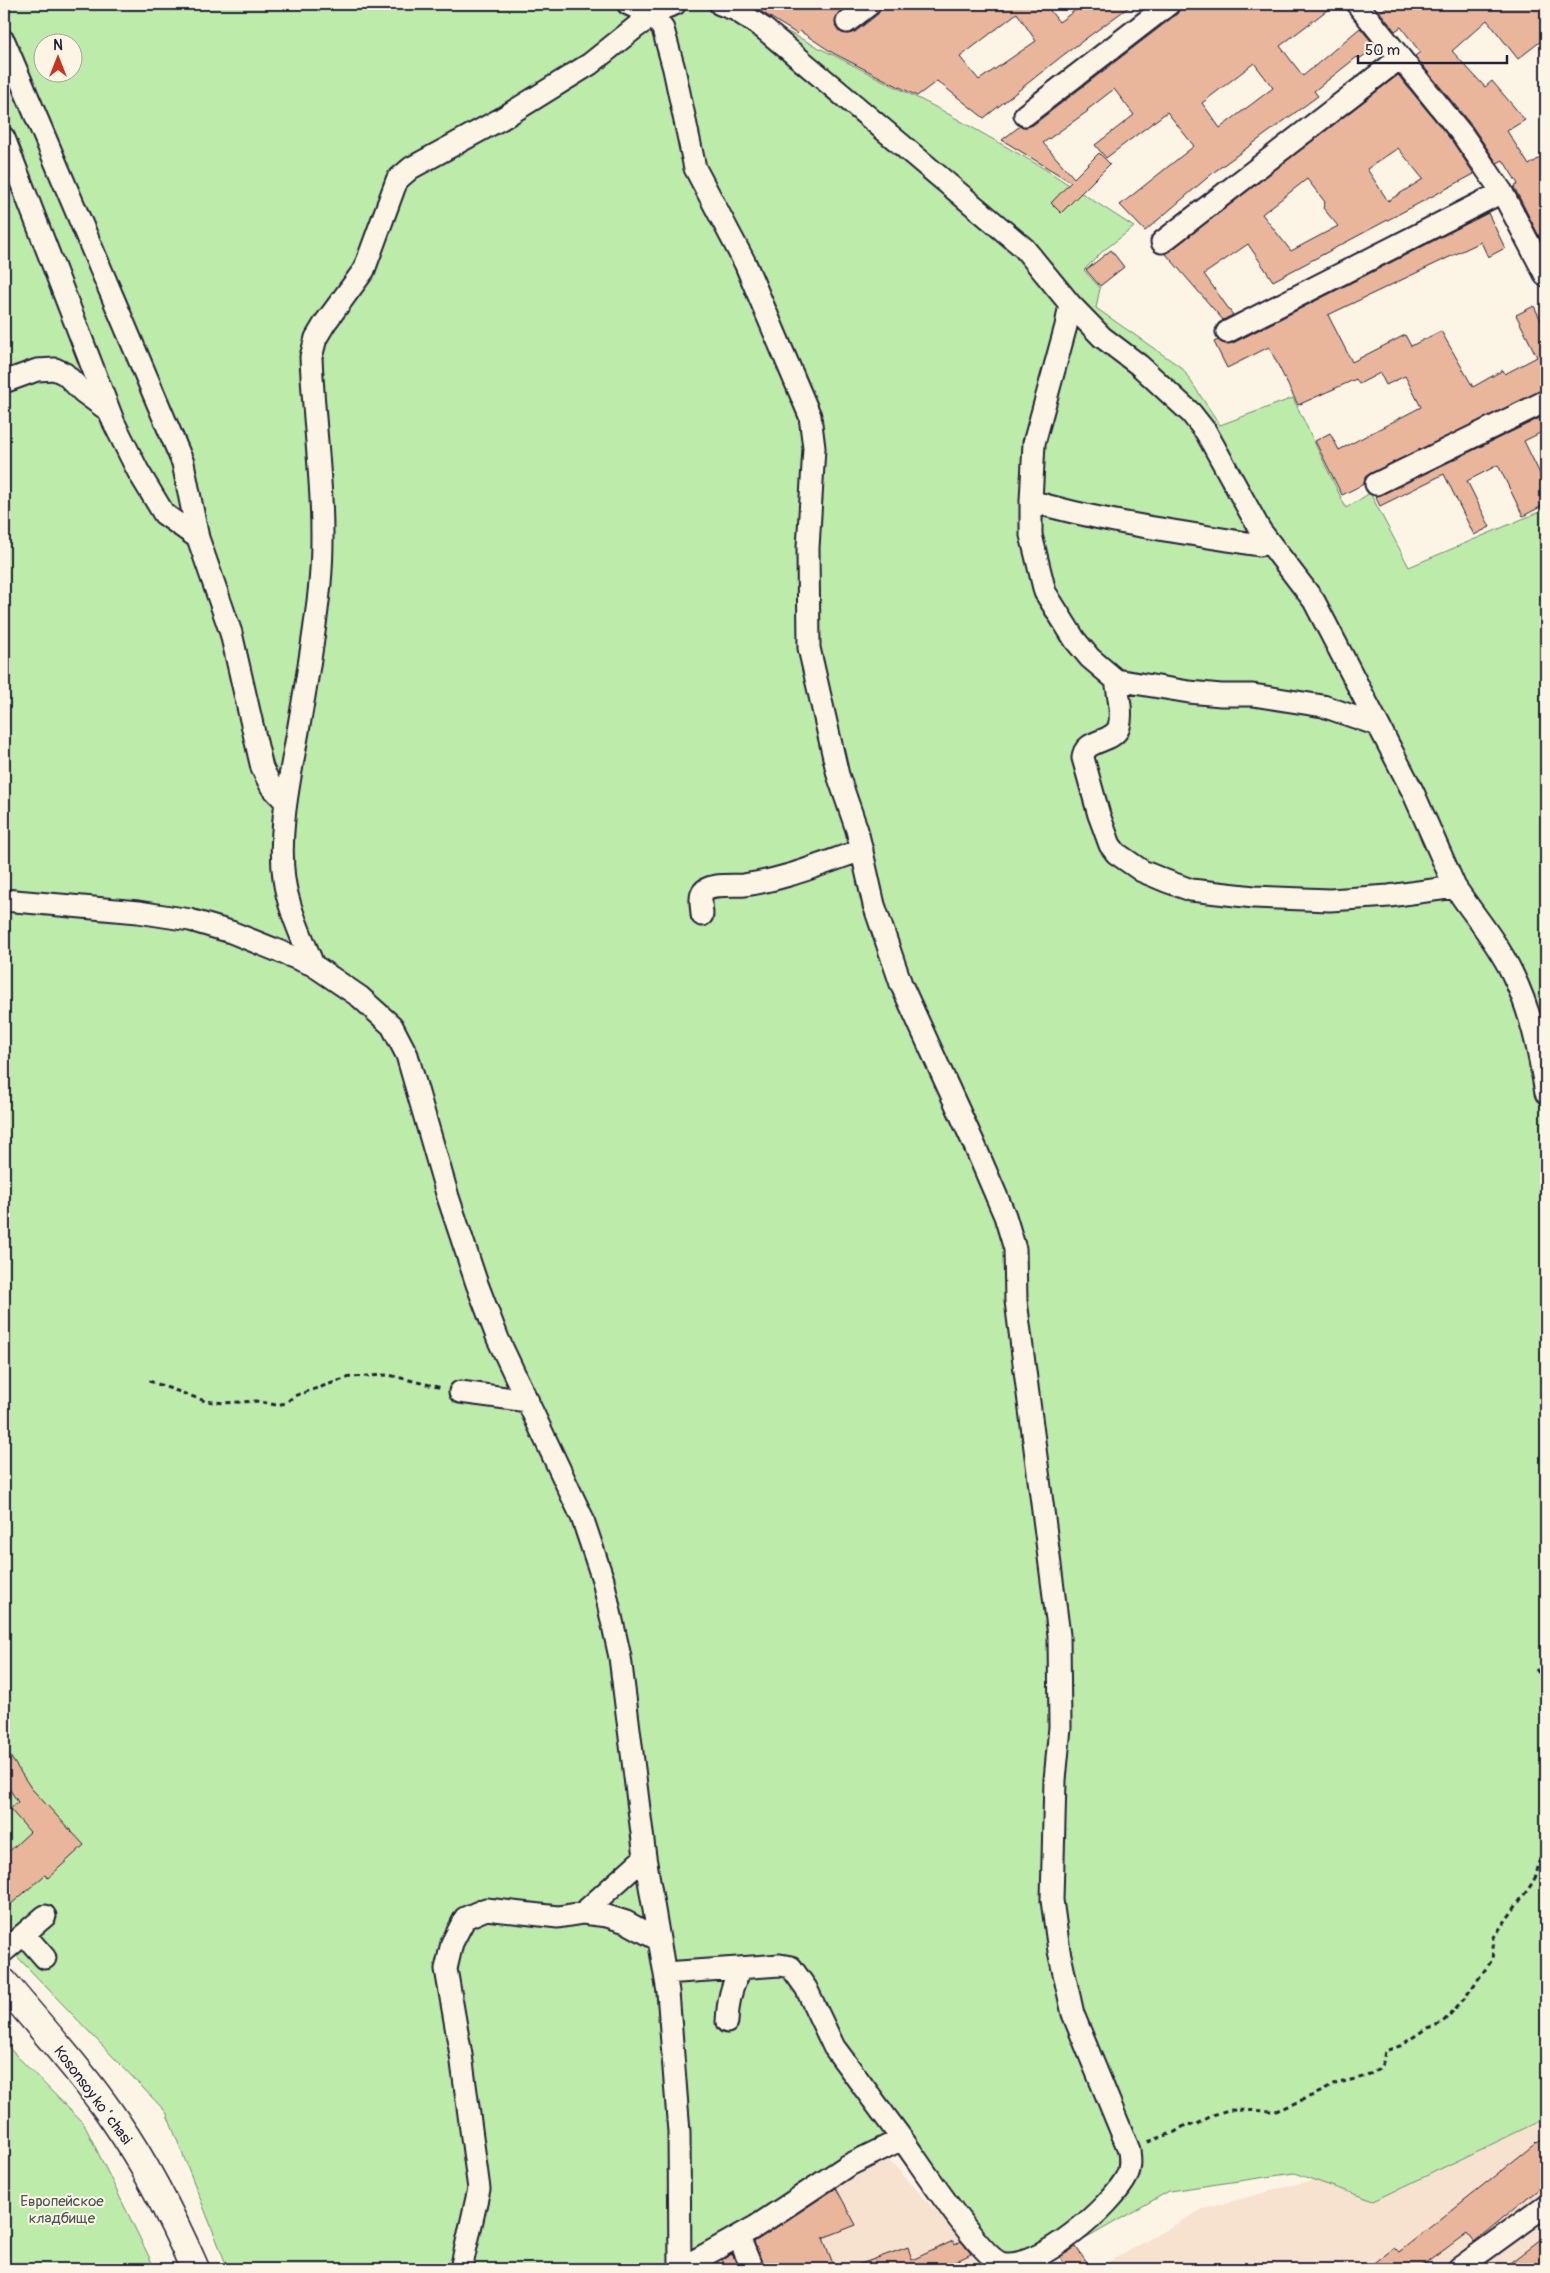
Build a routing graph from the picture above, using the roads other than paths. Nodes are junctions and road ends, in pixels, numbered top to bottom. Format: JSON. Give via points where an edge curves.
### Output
{"nodes":[{"id":1,"x":628,"y":4,"type":"edge"},
{"id":2,"x":675,"y":4,"type":"edge"},
{"id":3,"x":720,"y":4,"type":"edge"},
{"id":4,"x":870,"y":4,"type":"edge"},
{"id":5,"x":1169,"y":4,"type":"edge"},
{"id":6,"x":1357,"y":4,"type":"edge"},
{"id":7,"x":653,"y":15,"type":"junction"},
{"id":8,"x":847,"y":22,"type":"dead end"},
{"id":9,"x":4,"y":41,"type":"edge"},
{"id":10,"x":1400,"y":58,"type":"junction"},
{"id":11,"x":1025,"y":115,"type":"dead end"},
{"id":12,"x":4,"y":138,"type":"edge"},
{"id":13,"x":1502,"y":192,"type":"junction"},
{"id":14,"x":1162,"y":242,"type":"dead end"},
{"id":15,"x":1546,"y":276,"type":"edge"},
{"id":16,"x":1070,"y":304,"type":"junction"},
{"id":17,"x":1227,"y":332,"type":"dead end"},
{"id":18,"x":4,"y":382,"type":"edge"},
{"id":19,"x":1546,"y":401,"type":"edge"},
{"id":20,"x":109,"y":411,"type":"junction"},
{"id":21,"x":1376,"y":484,"type":"dead end"},
{"id":22,"x":1031,"y":501,"type":"junction"},
{"id":23,"x":198,"y":538,"type":"junction"},
{"id":24,"x":1269,"y":543,"type":"junction"},
{"id":25,"x":1116,"y":680,"type":"junction"},
{"id":26,"x":1378,"y":725,"type":"junction"},
{"id":27,"x":286,"y":802,"type":"junction"},
{"id":28,"x":862,"y":850,"type":"junction"},
{"id":29,"x":1455,"y":887,"type":"junction"},
{"id":30,"x":4,"y":900,"type":"edge"},
{"id":31,"x":702,"y":915,"type":"dead end"},
{"id":32,"x":313,"y":965,"type":"junction"},
{"id":33,"x":1546,"y":1093,"type":"edge"},
{"id":34,"x":460,"y":1392,"type":"road end"},
{"id":35,"x":528,"y":1401,"type":"junction"},
{"id":36,"x":645,"y":1856,"type":"junction"},
{"id":37,"x":582,"y":1913,"type":"junction"},
{"id":38,"x":45,"y":1916,"type":"dead end"},
{"id":39,"x":24,"y":1934,"type":"junction"},
{"id":40,"x":659,"y":1940,"type":"junction"},
{"id":41,"x":4,"y":1951,"type":"edge"},
{"id":42,"x":45,"y":1958,"type":"dead end"},
{"id":43,"x":742,"y":1968,"type":"junction"},
{"id":44,"x":665,"y":1973,"type":"junction"},
{"id":45,"x":4,"y":1983,"type":"edge"},
{"id":46,"x":727,"y":2022,"type":"dead end"},
{"id":47,"x":902,"y":2139,"type":"junction"},
{"id":48,"x":1546,"y":2205,"type":"edge"},
{"id":49,"x":743,"y":2247,"type":"dead end"},
{"id":50,"x":195,"y":2269,"type":"edge"},
{"id":51,"x":461,"y":2269,"type":"edge"},
{"id":52,"x":680,"y":2269,"type":"edge"},
{"id":53,"x":752,"y":2269,"type":"edge"},
{"id":54,"x":1458,"y":2269,"type":"edge"}],
"edges":[{"from":1,"to":7,"type":"street"},
{"from":2,"to":7,"type":"street"},
{"from":3,"to":16,"type":"street","via":[[764,28],[1024,248]]},
{"from":4,"to":8,"type":"street"},
{"from":5,"to":11,"type":"street"},
{"from":6,"to":10,"type":"street"},
{"from":7,"to":27,"type":"street","via":[[590,64],[501,119],[411,168],[397,180],[364,270],[316,338],[311,357],[322,536],[320,583]]},
{"from":7,"to":28,"type":"street","via":[[668,45],[695,168],[745,263],[810,416],[814,448],[808,548],[809,648],[838,776]]},
{"from":9,"to":23,"type":"street","via":[[184,463]]},
{"from":10,"to":13,"type":"street","via":[[1462,134]]},
{"from":10,"to":14,"type":"street"},
{"from":12,"to":20,"type":"street"},
{"from":13,"to":15,"type":"street"},
{"from":13,"to":17,"type":"street"},
{"from":16,"to":22,"type":"street","via":[[1034,443]]},
{"from":16,"to":24,"type":"street","via":[[1102,337],[1139,365],[1191,413],[1206,432]]},
{"from":18,"to":20,"type":"street","via":[[37,370],[55,369]]},
{"from":19,"to":21,"type":"street"},
{"from":20,"to":23,"type":"street","via":[[138,471],[164,514]]},
{"from":22,"to":24,"type":"street","via":[[1156,529],[1259,546]]},
{"from":22,"to":25,"type":"street","via":[[1031,535],[1045,592],[1075,640]]},
{"from":23,"to":27,"type":"street","via":[[231,633],[262,768],[270,786]]},
{"from":24,"to":26,"type":"street","via":[[1314,601]]},
{"from":25,"to":26,"type":"street","via":[[1188,692],[1253,695],[1323,706]]},
{"from":25,"to":29,"type":"street","via":[[1118,729],[1109,738],[1089,746],[1083,758],[1110,845],[1142,871],[1191,890],[1264,898],[1330,900]]},
{"from":26,"to":29,"type":"street","via":[[1413,792]]},
{"from":27,"to":32,"type":"street","via":[[284,880]]},
{"from":28,"to":31,"type":"street","via":[[766,882],[717,886],[706,890],[701,897]]},
{"from":28,"to":47,"type":"street","via":[[874,905],[901,984],[1005,1216],[1015,1249],[1016,1301],[1059,1635],[1060,1727],[1055,1780],[1052,1900],[1059,1952],[1073,2014],[1129,2150],[1131,2163],[1127,2176],[1115,2193],[1081,2230],[1040,2257],[1013,2264],[1001,2263],[982,2248]]},
{"from":29,"to":33,"type":"street","via":[[1511,971],[1524,999],[1538,1045]]},
{"from":30,"to":32,"type":"street","via":[[190,920],[231,932]]},
{"from":32,"to":35,"type":"street","via":[[360,997],[392,1026],[407,1055],[477,1284],[498,1339]]},
{"from":34,"to":35,"type":"street"},
{"from":35,"to":36,"type":"street","via":[[582,1516],[604,1580],[620,1657]]},
{"from":36,"to":37,"type":"street"},
{"from":36,"to":40,"type":"street"},
{"from":37,"to":40,"type":"street","via":[[620,1920]]},
{"from":37,"to":51,"type":"street","via":[[558,1916],[486,1909],[465,1918],[452,1942],[446,1969],[480,2189]]},
{"from":38,"to":39,"type":"street"},
{"from":39,"to":41,"type":"street"},
{"from":39,"to":42,"type":"street"},
{"from":40,"to":44,"type":"street"},
{"from":43,"to":44,"type":"street"},
{"from":43,"to":46,"type":"street","via":[[734,1980],[728,2000]]},
{"from":43,"to":47,"type":"street","via":[[791,1967],[834,2047]]},
{"from":44,"to":52,"type":"street","via":[[679,2132]]},
{"from":45,"to":50,"type":"main road","name":"Kosonsoy koʻchasi","via":[[116,2122],[150,2176]]},
{"from":47,"to":52,"type":"street","via":[[847,2166],[755,2227]]},
{"from":48,"to":54,"type":"street"},
{"from":49,"to":53,"type":"street"}]}
